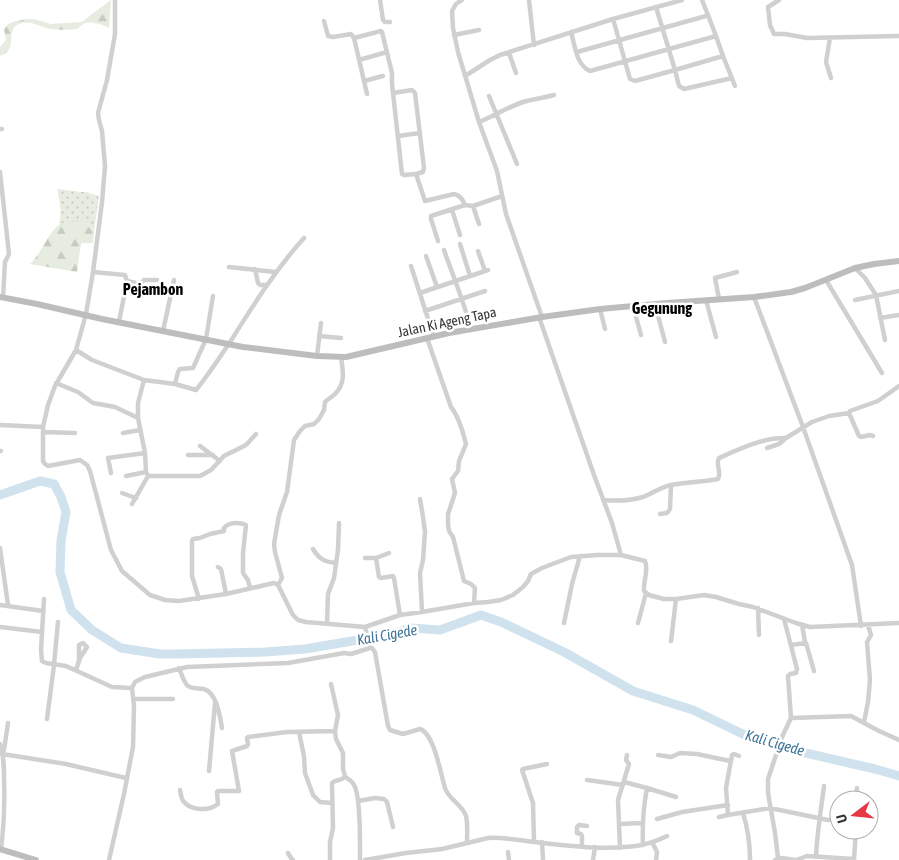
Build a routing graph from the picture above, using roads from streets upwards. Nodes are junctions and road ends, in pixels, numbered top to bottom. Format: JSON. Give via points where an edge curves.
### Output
{"nodes":[{"id":1,"x":115,"y":0,"type":"edge"},
{"id":2,"x":380,"y":0,"type":"edge"},
{"id":3,"x":462,"y":0,"type":"edge"},
{"id":4,"x":529,"y":0,"type":"edge"},
{"id":5,"x":660,"y":0,"type":"edge"},
{"id":6,"x":682,"y":0,"type":"edge"},
{"id":7,"x":702,"y":0,"type":"edge"},
{"id":8,"x":779,"y":0,"type":"edge"},
{"id":9,"x":659,"y":7,"type":"junction"},
{"id":10,"x":708,"y":15,"type":"junction"},
{"id":11,"x":614,"y":19,"type":"junction"},
{"id":12,"x":324,"y":21,"type":"dead end"},
{"id":13,"x":390,"y":22,"type":"dead end"},
{"id":14,"x":663,"y":28,"type":"junction"},
{"id":15,"x":480,"y":30,"type":"dead end"},
{"id":16,"x":572,"y":32,"type":"junction"},
{"id":17,"x":454,"y":34,"type":"junction"},
{"id":18,"x":716,"y":36,"type":"junction"},
{"id":19,"x":899,"y":36,"type":"edge"},
{"id":20,"x":354,"y":38,"type":"junction"},
{"id":21,"x":830,"y":38,"type":"junction"},
{"id":22,"x":619,"y":40,"type":"junction"},
{"id":23,"x":534,"y":44,"type":"junction"},
{"id":24,"x":669,"y":49,"type":"junction"},
{"id":25,"x":388,"y":52,"type":"junction"},
{"id":26,"x":577,"y":52,"type":"junction"},
{"id":27,"x":509,"y":53,"type":"junction"},
{"id":28,"x":723,"y":56,"type":"junction"},
{"id":29,"x":359,"y":60,"type":"junction"},
{"id":30,"x":626,"y":61,"type":"junction"},
{"id":31,"x":675,"y":70,"type":"junction"},
{"id":32,"x":516,"y":72,"type":"dead end"},
{"id":33,"x":383,"y":76,"type":"dead end"},
{"id":34,"x":465,"y":76,"type":"junction"},
{"id":35,"x":732,"y":78,"type":"junction"},
{"id":36,"x":831,"y":78,"type":"dead end"},
{"id":37,"x":364,"y":81,"type":"junction"},
{"id":38,"x":735,"y":86,"type":"dead end"},
{"id":39,"x":393,"y":93,"type":"junction"},
{"id":40,"x":367,"y":94,"type":"dead end"},
{"id":41,"x":554,"y":95,"type":"dead end"},
{"id":42,"x":489,"y":96,"type":"dead end"},
{"id":43,"x":496,"y":115,"type":"junction"},
{"id":44,"x":479,"y":122,"type":"junction"},
{"id":45,"x":420,"y":133,"type":"junction"},
{"id":46,"x":398,"y":136,"type":"junction"},
{"id":47,"x":517,"y":164,"type":"dead end"},
{"id":48,"x":0,"y":172,"type":"edge"},
{"id":49,"x":416,"y":174,"type":"junction"},
{"id":50,"x":502,"y":196,"type":"junction"},
{"id":51,"x":465,"y":205,"type":"junction"},
{"id":52,"x":473,"y":206,"type":"junction"},
{"id":53,"x":452,"y":210,"type":"junction"},
{"id":54,"x":479,"y":224,"type":"dead end"},
{"id":55,"x":460,"y":235,"type":"dead end"},
{"id":56,"x":304,"y":238,"type":"dead end"},
{"id":57,"x":438,"y":242,"type":"dead end"},
{"id":58,"x":460,"y":244,"type":"dead end"},
{"id":59,"x":444,"y":250,"type":"dead end"},
{"id":60,"x":478,"y":251,"type":"dead end"},
{"id":61,"x":426,"y":256,"type":"dead end"},
{"id":62,"x":899,"y":261,"type":"edge"},
{"id":63,"x":412,"y":266,"type":"dead end"},
{"id":64,"x":229,"y":267,"type":"dead end"},
{"id":65,"x":855,"y":268,"type":"junction"},
{"id":66,"x":255,"y":269,"type":"junction"},
{"id":67,"x":93,"y":272,"type":"junction"},
{"id":68,"x":276,"y":272,"type":"junction"},
{"id":69,"x":737,"y":272,"type":"dead end"},
{"id":70,"x":470,"y":276,"type":"junction"},
{"id":71,"x":156,"y":280,"type":"dead end"},
{"id":72,"x":174,"y":280,"type":"dead end"},
{"id":73,"x":826,"y":280,"type":"junction"},
{"id":74,"x":128,"y":281,"type":"junction"},
{"id":75,"x":454,"y":281,"type":"junction"},
{"id":76,"x":266,"y":285,"type":"junction"},
{"id":77,"x":437,"y":287,"type":"junction"},
{"id":78,"x":485,"y":291,"type":"dead end"},
{"id":79,"x":899,"y":291,"type":"edge"},
{"id":80,"x":420,"y":293,"type":"junction"},
{"id":81,"x":876,"y":295,"type":"junction"},
{"id":82,"x":214,"y":296,"type":"dead end"},
{"id":83,"x":754,"y":297,"type":"junction"},
{"id":84,"x":1,"y":298,"type":"edge"},
{"id":85,"x":462,"y":299,"type":"junction"},
{"id":86,"x":719,"y":299,"type":"junction"},
{"id":87,"x":706,"y":300,"type":"junction"},
{"id":88,"x":855,"y":300,"type":"dead end"},
{"id":89,"x":655,"y":304,"type":"junction"},
{"id":90,"x":633,"y":306,"type":"junction"},
{"id":91,"x":600,"y":309,"type":"junction"},
{"id":92,"x":425,"y":311,"type":"junction"},
{"id":93,"x":86,"y":314,"type":"junction"},
{"id":94,"x":899,"y":315,"type":"edge"},
{"id":95,"x":541,"y":317,"type":"junction"},
{"id":96,"x":880,"y":318,"type":"junction"},
{"id":97,"x":120,"y":322,"type":"junction"},
{"id":98,"x":321,"y":323,"type":"dead end"},
{"id":99,"x":472,"y":329,"type":"junction"},
{"id":100,"x":605,"y":329,"type":"dead end"},
{"id":101,"x":163,"y":331,"type":"junction"},
{"id":102,"x":641,"y":335,"type":"dead end"},
{"id":103,"x":319,"y":336,"type":"junction"},
{"id":104,"x":430,"y":337,"type":"junction"},
{"id":105,"x":716,"y":337,"type":"dead end"},
{"id":106,"x":341,"y":338,"type":"dead end"},
{"id":107,"x":206,"y":339,"type":"junction"},
{"id":108,"x":885,"y":340,"type":"dead end"},
{"id":109,"x":665,"y":342,"type":"dead end"},
{"id":110,"x":228,"y":344,"type":"junction"},
{"id":111,"x":76,"y":350,"type":"junction"},
{"id":112,"x":318,"y":356,"type":"junction"},
{"id":113,"x":341,"y":357,"type":"junction"},
{"id":114,"x":882,"y":373,"type":"dead end"},
{"id":115,"x":144,"y":380,"type":"junction"},
{"id":116,"x":56,"y":384,"type":"junction"},
{"id":117,"x":175,"y":384,"type":"junction"},
{"id":118,"x":899,"y":386,"type":"edge"},
{"id":119,"x":850,"y":413,"type":"junction"},
{"id":120,"x":138,"y":418,"type":"junction"},
{"id":121,"x":0,"y":425,"type":"edge"},
{"id":122,"x":803,"y":427,"type":"junction"},
{"id":123,"x":43,"y":430,"type":"junction"},
{"id":124,"x":140,"y":430,"type":"junction"},
{"id":125,"x":75,"y":433,"type":"dead end"},
{"id":126,"x":123,"y":433,"type":"dead end"},
{"id":127,"x":256,"y":434,"type":"dead end"},
{"id":128,"x":873,"y":436,"type":"dead end"},
{"id":129,"x":786,"y":438,"type":"junction"},
{"id":130,"x":200,"y":446,"type":"dead end"},
{"id":131,"x":767,"y":448,"type":"dead end"},
{"id":132,"x":145,"y":453,"type":"junction"},
{"id":133,"x":188,"y":455,"type":"dead end"},
{"id":134,"x":213,"y":455,"type":"junction"},
{"id":135,"x":220,"y":461,"type":"junction"},
{"id":136,"x":111,"y":473,"type":"dead end"},
{"id":137,"x":147,"y":474,"type":"junction"},
{"id":138,"x":126,"y":476,"type":"dead end"},
{"id":139,"x":671,"y":485,"type":"junction"},
{"id":140,"x":122,"y":493,"type":"dead end"},
{"id":141,"x":136,"y":498,"type":"junction"},
{"id":142,"x":420,"y":499,"type":"dead end"},
{"id":143,"x":604,"y":500,"type":"junction"},
{"id":144,"x":132,"y":504,"type":"dead end"},
{"id":145,"x":660,"y":514,"type":"dead end"},
{"id":146,"x":339,"y":523,"type":"dead end"},
{"id":147,"x":0,"y":548,"type":"edge"},
{"id":148,"x":313,"y":549,"type":"dead end"},
{"id":149,"x":389,"y":553,"type":"dead end"},
{"id":150,"x":621,"y":555,"type":"junction"},
{"id":151,"x":580,"y":556,"type":"junction"},
{"id":152,"x":365,"y":558,"type":"dead end"},
{"id":153,"x":376,"y":558,"type":"junction"},
{"id":154,"x":336,"y":563,"type":"junction"},
{"id":155,"x":218,"y":567,"type":"dead end"},
{"id":156,"x":0,"y":585,"type":"edge"},
{"id":157,"x":278,"y":585,"type":"junction"},
{"id":158,"x":6,"y":586,"type":"junction"},
{"id":159,"x":250,"y":588,"type":"junction"},
{"id":160,"x":646,"y":593,"type":"junction"},
{"id":161,"x":226,"y":594,"type":"junction"},
{"id":162,"x":44,"y":598,"type":"dead end"},
{"id":163,"x":199,"y":599,"type":"junction"},
{"id":164,"x":676,"y":599,"type":"junction"},
{"id":165,"x":474,"y":603,"type":"junction"},
{"id":166,"x":0,"y":605,"type":"edge"},
{"id":167,"x":8,"y":605,"type":"junction"},
{"id":168,"x":758,"y":608,"type":"junction"},
{"id":169,"x":43,"y":611,"type":"junction"},
{"id":170,"x":422,"y":612,"type":"junction"},
{"id":171,"x":400,"y":615,"type":"junction"},
{"id":172,"x":784,"y":619,"type":"junction"},
{"id":173,"x":58,"y":622,"type":"dead end"},
{"id":174,"x":327,"y":623,"type":"junction"},
{"id":175,"x":564,"y":623,"type":"dead end"},
{"id":176,"x":638,"y":623,"type":"dead end"},
{"id":177,"x":899,"y":623,"type":"edge"},
{"id":178,"x":802,"y":625,"type":"junction"},
{"id":179,"x":868,"y":625,"type":"junction"},
{"id":180,"x":861,"y":626,"type":"junction"},
{"id":181,"x":0,"y":627,"type":"edge"},
{"id":182,"x":366,"y":629,"type":"junction"},
{"id":183,"x":42,"y":632,"type":"junction"},
{"id":184,"x":759,"y":635,"type":"dead end"},
{"id":185,"x":671,"y":641,"type":"dead end"},
{"id":186,"x":805,"y":642,"type":"junction"},
{"id":187,"x":791,"y":645,"type":"junction"},
{"id":188,"x":369,"y":646,"type":"junction"},
{"id":189,"x":78,"y":662,"type":"dead end"},
{"id":190,"x":54,"y":664,"type":"junction"},
{"id":191,"x":179,"y":668,"type":"junction"},
{"id":192,"x":76,"y":670,"type":"junction"},
{"id":193,"x":814,"y":671,"type":"dead end"},
{"id":194,"x":331,"y":684,"type":"dead end"},
{"id":195,"x":132,"y":688,"type":"junction"},
{"id":196,"x":173,"y":698,"type":"dead end"},
{"id":197,"x":133,"y":699,"type":"junction"},
{"id":198,"x":215,"y":701,"type":"junction"},
{"id":199,"x":791,"y":718,"type":"junction"},
{"id":200,"x":48,"y":719,"type":"dead end"},
{"id":201,"x":864,"y":722,"type":"junction"},
{"id":202,"x":8,"y":723,"type":"dead end"},
{"id":203,"x":222,"y":728,"type":"dead end"},
{"id":204,"x":335,"y":731,"type":"junction"},
{"id":205,"x":299,"y":732,"type":"junction"},
{"id":206,"x":899,"y":740,"type":"edge"},
{"id":207,"x":0,"y":744,"type":"edge"},
{"id":208,"x":3,"y":754,"type":"junction"},
{"id":209,"x":627,"y":755,"type":"dead end"},
{"id":210,"x":658,"y":755,"type":"dead end"},
{"id":211,"x":739,"y":756,"type":"dead end"},
{"id":212,"x":730,"y":761,"type":"junction"},
{"id":213,"x":547,"y":764,"type":"dead end"},
{"id":214,"x":209,"y":771,"type":"dead end"},
{"id":215,"x":345,"y":777,"type":"junction"},
{"id":216,"x":126,"y":778,"type":"junction"},
{"id":217,"x":587,"y":780,"type":"dead end"},
{"id":218,"x":623,"y":783,"type":"junction"},
{"id":219,"x":824,"y":786,"type":"dead end"},
{"id":220,"x":647,"y":788,"type":"junction"},
{"id":221,"x":180,"y":790,"type":"dead end"},
{"id":222,"x":676,"y":797,"type":"dead end"},
{"id":223,"x":358,"y":801,"type":"junction"},
{"id":224,"x":332,"y":803,"type":"junction"},
{"id":225,"x":728,"y":804,"type":"junction"},
{"id":226,"x":770,"y":808,"type":"junction"},
{"id":227,"x":743,"y":813,"type":"junction"},
{"id":228,"x":728,"y":815,"type":"junction"},
{"id":229,"x":718,"y":817,"type":"dead end"},
{"id":230,"x":820,"y":818,"type":"junction"},
{"id":231,"x":657,"y":819,"type":"dead end"},
{"id":232,"x":829,"y":820,"type":"edge"},
{"id":233,"x":642,"y":823,"type":"junction"},
{"id":234,"x":619,"y":824,"type":"junction"},
{"id":235,"x":587,"y":826,"type":"dead end"},
{"id":236,"x":393,"y":827,"type":"dead end"},
{"id":237,"x":667,"y":836,"type":"dead end"},
{"id":238,"x":855,"y":840,"type":"edge"},
{"id":239,"x":534,"y":842,"type":"junction"},
{"id":240,"x":542,"y":842,"type":"junction"},
{"id":241,"x":652,"y":842,"type":"junction"},
{"id":242,"x":467,"y":843,"type":"junction"},
{"id":243,"x":643,"y":844,"type":"junction"},
{"id":244,"x":582,"y":846,"type":"junction"},
{"id":245,"x":595,"y":847,"type":"junction"},
{"id":246,"x":620,"y":848,"type":"junction"},
{"id":247,"x":1,"y":849,"type":"edge"},
{"id":248,"x":508,"y":852,"type":"dead end"},
{"id":249,"x":288,"y":853,"type":"dead end"},
{"id":250,"x":406,"y":853,"type":"junction"},
{"id":251,"x":816,"y":857,"type":"junction"},
{"id":252,"x":375,"y":859,"type":"edge"},
{"id":253,"x":777,"y":859,"type":"edge"},
{"id":254,"x":854,"y":859,"type":"edge"},
{"id":255,"x":36,"y":860,"type":"edge"},
{"id":256,"x":108,"y":860,"type":"edge"},
{"id":257,"x":293,"y":860,"type":"edge"},
{"id":258,"x":330,"y":860,"type":"edge"},
{"id":259,"x":360,"y":860,"type":"edge"},
{"id":260,"x":365,"y":860,"type":"edge"},
{"id":261,"x":407,"y":860,"type":"edge"},
{"id":262,"x":509,"y":860,"type":"edge"},
{"id":263,"x":543,"y":860,"type":"edge"},
{"id":264,"x":593,"y":860,"type":"edge"},
{"id":265,"x":656,"y":860,"type":"edge"},
{"id":266,"x":750,"y":860,"type":"edge"},
{"id":267,"x":795,"y":860,"type":"edge"}],
"edges":[{"from":1,"to":67,"type":"street","via":[[115,34],[98,113],[105,166]]},
{"from":2,"to":13,"type":"street","via":[[382,20]]},
{"from":3,"to":17,"type":"street","via":[[452,10]]},
{"from":4,"to":23,"type":"street"},
{"from":5,"to":9,"type":"street"},
{"from":6,"to":9,"type":"street"},
{"from":7,"to":10,"type":"street"},
{"from":8,"to":21,"type":"street","via":[[768,8],[774,34]]},
{"from":9,"to":11,"type":"street"},
{"from":9,"to":14,"type":"street"},
{"from":10,"to":14,"type":"street"},
{"from":10,"to":18,"type":"street"},
{"from":11,"to":16,"type":"street"},
{"from":11,"to":22,"type":"street"},
{"from":12,"to":20,"type":"street","via":[[328,36],[351,34]]},
{"from":14,"to":22,"type":"street"},
{"from":14,"to":24,"type":"street"},
{"from":15,"to":17,"type":"street"},
{"from":16,"to":23,"type":"street"},
{"from":16,"to":26,"type":"street"},
{"from":17,"to":34,"type":"street"},
{"from":18,"to":24,"type":"street"},
{"from":18,"to":28,"type":"street"},
{"from":19,"to":21,"type":"street"},
{"from":20,"to":25,"type":"street","via":[[381,31]]},
{"from":20,"to":29,"type":"street"},
{"from":21,"to":36,"type":"street","via":[[826,62]]},
{"from":22,"to":26,"type":"street"},
{"from":22,"to":30,"type":"street"},
{"from":23,"to":27,"type":"street"},
{"from":24,"to":30,"type":"street"},
{"from":24,"to":31,"type":"street"},
{"from":25,"to":29,"type":"street"},
{"from":25,"to":39,"type":"street"},
{"from":26,"to":30,"type":"street","via":[[582,65],[590,71]]},
{"from":27,"to":32,"type":"street"},
{"from":27,"to":34,"type":"street","via":[[490,60]]},
{"from":28,"to":31,"type":"street"},
{"from":28,"to":35,"type":"street"},
{"from":29,"to":37,"type":"street"},
{"from":30,"to":31,"type":"street","via":[[630,79],[635,81]]},
{"from":31,"to":35,"type":"street","via":[[679,86],[684,89]]},
{"from":33,"to":37,"type":"street"},
{"from":34,"to":44,"type":"street"},
{"from":35,"to":38,"type":"street"},
{"from":37,"to":40,"type":"street"},
{"from":39,"to":45,"type":"street","via":[[414,91]]},
{"from":39,"to":46,"type":"street"},
{"from":41,"to":43,"type":"street","via":[[511,106]]},
{"from":42,"to":43,"type":"street"},
{"from":43,"to":44,"type":"street"},
{"from":43,"to":47,"type":"street"},
{"from":44,"to":50,"type":"street","via":[[497,171]]},
{"from":45,"to":46,"type":"street"},
{"from":45,"to":49,"type":"street","via":[[424,168],[423,172]]},
{"from":46,"to":49,"type":"street","via":[[402,174]]},
{"from":48,"to":84,"type":"street","via":[[9,254]]},
{"from":49,"to":51,"type":"street","via":[[425,201],[454,194],[462,198]]},
{"from":50,"to":52,"type":"street"},
{"from":50,"to":95,"type":"street"},
{"from":51,"to":52,"type":"street"},
{"from":51,"to":53,"type":"street"},
{"from":52,"to":54,"type":"street"},
{"from":53,"to":55,"type":"street"},
{"from":53,"to":57,"type":"street","via":[[430,217]]},
{"from":56,"to":68,"type":"street"},
{"from":58,"to":70,"type":"street"},
{"from":59,"to":75,"type":"street"},
{"from":60,"to":70,"type":"street","via":[[486,270]]},
{"from":61,"to":77,"type":"street"},
{"from":62,"to":65,"type":"street","name":"Jalan Ki Ageng Tapa"},
{"from":63,"to":80,"type":"street"},
{"from":64,"to":66,"type":"street"},
{"from":65,"to":73,"type":"street","name":"Jalan Ki Ageng Tapa"},
{"from":65,"to":81,"type":"street"},
{"from":66,"to":68,"type":"street"},
{"from":66,"to":76,"type":"street","via":[[258,283]]},
{"from":67,"to":74,"type":"street","via":[[125,275]]},
{"from":67,"to":93,"type":"street"},
{"from":68,"to":76,"type":"street"},
{"from":69,"to":86,"type":"street","via":[[715,278]]},
{"from":70,"to":75,"type":"street"},
{"from":71,"to":74,"type":"street","via":[[144,280],[140,284]]},
{"from":72,"to":101,"type":"street"},
{"from":73,"to":83,"type":"street","name":"Jalan Ki Ageng Tapa","via":[[799,290]]},
{"from":73,"to":114,"type":"street"},
{"from":74,"to":97,"type":"street"},
{"from":75,"to":77,"type":"street"},
{"from":75,"to":85,"type":"street"},
{"from":76,"to":110,"type":"street"},
{"from":77,"to":80,"type":"street"},
{"from":78,"to":85,"type":"street"},
{"from":79,"to":81,"type":"street"},
{"from":80,"to":92,"type":"street"},
{"from":81,"to":88,"type":"street"},
{"from":81,"to":96,"type":"street"},
{"from":82,"to":107,"type":"street"},
{"from":83,"to":86,"type":"street","name":"Jalan Ki Ageng Tapa"},
{"from":83,"to":122,"type":"street"},
{"from":84,"to":93,"type":"street","name":"Jalan Ki Ageng Tapa"},
{"from":85,"to":92,"type":"street"},
{"from":85,"to":99,"type":"street"},
{"from":86,"to":87,"type":"street","name":"Jalan Ki Ageng Tapa"},
{"from":87,"to":89,"type":"street","name":"Jalan Ki Ageng Tapa"},
{"from":87,"to":105,"type":"street"},
{"from":89,"to":90,"type":"street","name":"Jalan Ki Ageng Tapa"},
{"from":89,"to":109,"type":"street"},
{"from":90,"to":91,"type":"street","name":"Jalan Ki Ageng Tapa"},
{"from":90,"to":102,"type":"street"},
{"from":91,"to":95,"type":"street","name":"Jalan Ki Ageng Tapa"},
{"from":91,"to":100,"type":"street"},
{"from":92,"to":104,"type":"street"},
{"from":93,"to":97,"type":"street","name":"Jalan Ki Ageng Tapa"},
{"from":93,"to":111,"type":"street"},
{"from":94,"to":96,"type":"street"},
{"from":95,"to":99,"type":"street","name":"Jalan Ki Ageng Tapa"},
{"from":95,"to":143,"type":"street"},
{"from":96,"to":108,"type":"street"},
{"from":97,"to":101,"type":"street","name":"Jalan Ki Ageng Tapa"},
{"from":98,"to":103,"type":"street"},
{"from":99,"to":104,"type":"street","name":"Jalan Ki Ageng Tapa"},
{"from":101,"to":107,"type":"street","name":"Jalan Ki Ageng Tapa"},
{"from":103,"to":106,"type":"street"},
{"from":103,"to":112,"type":"street"},
{"from":104,"to":113,"type":"street","name":"Jalan Ki Ageng Tapa"},
{"from":104,"to":165,"type":"street","via":[[466,444],[458,471],[452,479],[456,493],[448,510],[448,519],[464,581],[475,588]]},
{"from":107,"to":110,"type":"street","name":"Jalan Ki Ageng Tapa"},
{"from":107,"to":117,"type":"street","via":[[193,368],[179,370]]},
{"from":110,"to":112,"type":"street","name":"Jalan Ki Ageng Tapa"},
{"from":110,"to":117,"type":"street","via":[[196,390]]},
{"from":111,"to":115,"type":"street"},
{"from":111,"to":116,"type":"street"},
{"from":112,"to":113,"type":"street","name":"Jalan Ki Ageng Tapa"},
{"from":113,"to":157,"type":"street","via":[[343,379],[340,387],[325,402],[319,419],[305,426],[294,440],[287,492],[276,534],[275,552],[282,578]]},
{"from":115,"to":117,"type":"street"},
{"from":115,"to":120,"type":"street"},
{"from":116,"to":120,"type":"street","via":[[78,392],[93,403],[115,407]]},
{"from":116,"to":123,"type":"street"},
{"from":118,"to":119,"type":"street","via":[[878,401]]},
{"from":119,"to":122,"type":"street","via":[[829,416]]},
{"from":119,"to":128,"type":"street","via":[[860,437]]},
{"from":120,"to":124,"type":"street"},
{"from":121,"to":123,"type":"street"},
{"from":122,"to":129,"type":"street"},
{"from":122,"to":180,"type":"street","via":[[854,570]]},
{"from":123,"to":125,"type":"street"},
{"from":123,"to":163,"type":"street","via":[[45,464],[80,460],[87,465],[111,550],[122,571],[150,595],[166,600]]},
{"from":124,"to":126,"type":"street"},
{"from":124,"to":132,"type":"street"},
{"from":127,"to":135,"type":"street","via":[[246,445]]},
{"from":129,"to":131,"type":"street"},
{"from":129,"to":139,"type":"street","via":[[773,438],[719,458],[718,478]]},
{"from":130,"to":134,"type":"street"},
{"from":132,"to":136,"type":"street","via":[[108,458]]},
{"from":132,"to":137,"type":"street"},
{"from":133,"to":134,"type":"street"},
{"from":134,"to":135,"type":"street"},
{"from":135,"to":137,"type":"street","via":[[197,477]]},
{"from":137,"to":138,"type":"street"},
{"from":137,"to":141,"type":"street"},
{"from":139,"to":143,"type":"street","via":[[638,498]]},
{"from":139,"to":145,"type":"street","via":[[670,508]]},
{"from":140,"to":141,"type":"street"},
{"from":141,"to":144,"type":"street"},
{"from":142,"to":170,"type":"street","via":[[424,532],[420,573]]},
{"from":143,"to":150,"type":"street"},
{"from":146,"to":154,"type":"street"},
{"from":147,"to":158,"type":"street"},
{"from":148,"to":154,"type":"street","via":[[319,558]]},
{"from":149,"to":153,"type":"street"},
{"from":150,"to":151,"type":"street"},
{"from":150,"to":160,"type":"street","via":[[646,562]]},
{"from":151,"to":165,"type":"street","via":[[531,574],[523,588],[509,598]]},
{"from":151,"to":175,"type":"street"},
{"from":152,"to":153,"type":"street"},
{"from":153,"to":171,"type":"street","via":[[378,577],[394,578]]},
{"from":154,"to":174,"type":"street","via":[[328,594]]},
{"from":155,"to":161,"type":"street"},
{"from":156,"to":158,"type":"street"},
{"from":157,"to":159,"type":"street"},
{"from":157,"to":174,"type":"street","via":[[298,620]]},
{"from":158,"to":167,"type":"street"},
{"from":159,"to":161,"type":"street"},
{"from":159,"to":163,"type":"street","via":[[243,573],[246,525],[231,524],[225,526],[224,532],[192,541],[192,576]]},
{"from":160,"to":164,"type":"street"},
{"from":160,"to":176,"type":"street"},
{"from":161,"to":163,"type":"street"},
{"from":162,"to":169,"type":"street"},
{"from":164,"to":168,"type":"street","via":[[709,595]]},
{"from":164,"to":185,"type":"street"},
{"from":165,"to":170,"type":"street"},
{"from":166,"to":167,"type":"street"},
{"from":167,"to":169,"type":"street"},
{"from":168,"to":172,"type":"street"},
{"from":168,"to":184,"type":"street"},
{"from":169,"to":183,"type":"street"},
{"from":170,"to":171,"type":"street"},
{"from":171,"to":182,"type":"street"},
{"from":172,"to":178,"type":"street"},
{"from":172,"to":187,"type":"street"},
{"from":173,"to":190,"type":"street"},
{"from":174,"to":182,"type":"street"},
{"from":177,"to":179,"type":"street"},
{"from":178,"to":180,"type":"street"},
{"from":178,"to":186,"type":"street"},
{"from":179,"to":180,"type":"street"},
{"from":179,"to":201,"type":"street","via":[[871,636],[867,643],[870,683]]},
{"from":181,"to":183,"type":"street"},
{"from":182,"to":188,"type":"street"},
{"from":183,"to":190,"type":"street","via":[[41,659]]},
{"from":186,"to":187,"type":"street"},
{"from":186,"to":193,"type":"street"},
{"from":187,"to":199,"type":"street","via":[[797,670],[788,676]]},
{"from":188,"to":191,"type":"street","via":[[351,654],[344,652],[288,662]]},
{"from":188,"to":242,"type":"street","via":[[375,652],[388,726],[390,730],[403,734],[420,729],[425,731],[437,756],[446,792],[465,815]]},
{"from":189,"to":192,"type":"street"},
{"from":190,"to":192,"type":"street"},
{"from":190,"to":200,"type":"street"},
{"from":191,"to":195,"type":"street","via":[[145,677],[135,682]]},
{"from":191,"to":198,"type":"street","via":[[188,686],[206,690]]},
{"from":192,"to":195,"type":"street","via":[[112,687]]},
{"from":194,"to":204,"type":"street","via":[[338,715]]},
{"from":195,"to":197,"type":"street"},
{"from":196,"to":197,"type":"street"},
{"from":197,"to":216,"type":"street","via":[[133,747]]},
{"from":198,"to":203,"type":"street"},
{"from":198,"to":214,"type":"street"},
{"from":199,"to":201,"type":"street","via":[[849,715]]},
{"from":199,"to":226,"type":"street","via":[[768,779]]},
{"from":201,"to":206,"type":"street"},
{"from":202,"to":208,"type":"street"},
{"from":204,"to":205,"type":"street"},
{"from":204,"to":215,"type":"street","via":[[343,753]]},
{"from":205,"to":221,"type":"street","via":[[249,736],[247,746],[233,750],[240,790],[218,791],[216,806],[194,808],[183,801]]},
{"from":205,"to":224,"type":"street","via":[[304,773],[313,795],[320,802]]},
{"from":207,"to":208,"type":"street"},
{"from":208,"to":216,"type":"street"},
{"from":208,"to":247,"type":"street","via":[[5,806]]},
{"from":209,"to":218,"type":"street","via":[[629,764]]},
{"from":210,"to":212,"type":"street","via":[[671,758],[680,753],[697,754]]},
{"from":211,"to":212,"type":"street","via":[[732,754]]},
{"from":212,"to":225,"type":"street","via":[[726,788]]},
{"from":213,"to":239,"type":"street","via":[[522,769],[533,803]]},
{"from":215,"to":223,"type":"street","via":[[354,784]]},
{"from":215,"to":224,"type":"street","via":[[332,783]]},
{"from":216,"to":256,"type":"street"},
{"from":217,"to":218,"type":"street"},
{"from":218,"to":220,"type":"street"},
{"from":218,"to":234,"type":"street","via":[[618,800]]},
{"from":219,"to":230,"type":"street"},
{"from":220,"to":222,"type":"street"},
{"from":220,"to":233,"type":"street"},
{"from":223,"to":236,"type":"street","via":[[386,800]]},
{"from":223,"to":259,"type":"street"},
{"from":224,"to":258,"type":"street"},
{"from":225,"to":228,"type":"street"},
{"from":225,"to":231,"type":"street"},
{"from":226,"to":227,"type":"street"},
{"from":226,"to":230,"type":"street"},
{"from":226,"to":253,"type":"street"},
{"from":227,"to":228,"type":"street"},
{"from":227,"to":266,"type":"street"},
{"from":228,"to":229,"type":"street"},
{"from":230,"to":232,"type":"street"},
{"from":230,"to":251,"type":"street"},
{"from":233,"to":234,"type":"street"},
{"from":233,"to":243,"type":"street"},
{"from":234,"to":246,"type":"street"},
{"from":235,"to":244,"type":"street","via":[[577,827],[577,833],[582,835]]},
{"from":237,"to":241,"type":"street"},
{"from":238,"to":254,"type":"street"},
{"from":239,"to":240,"type":"street"},
{"from":239,"to":242,"type":"street","via":[[488,838]]},
{"from":240,"to":244,"type":"street"},
{"from":240,"to":263,"type":"street"},
{"from":241,"to":243,"type":"street"},
{"from":241,"to":265,"type":"street","via":[[657,852]]},
{"from":242,"to":250,"type":"street"},
{"from":243,"to":246,"type":"street"},
{"from":244,"to":245,"type":"street"},
{"from":245,"to":246,"type":"street"},
{"from":245,"to":264,"type":"street"},
{"from":247,"to":255,"type":"street"},
{"from":248,"to":262,"type":"street"},
{"from":249,"to":257,"type":"street"},
{"from":250,"to":252,"type":"street"},
{"from":250,"to":261,"type":"street"},
{"from":251,"to":254,"type":"street"},
{"from":251,"to":267,"type":"street"},
{"from":252,"to":260,"type":"street"},
{"from":253,"to":267,"type":"street"}]}
